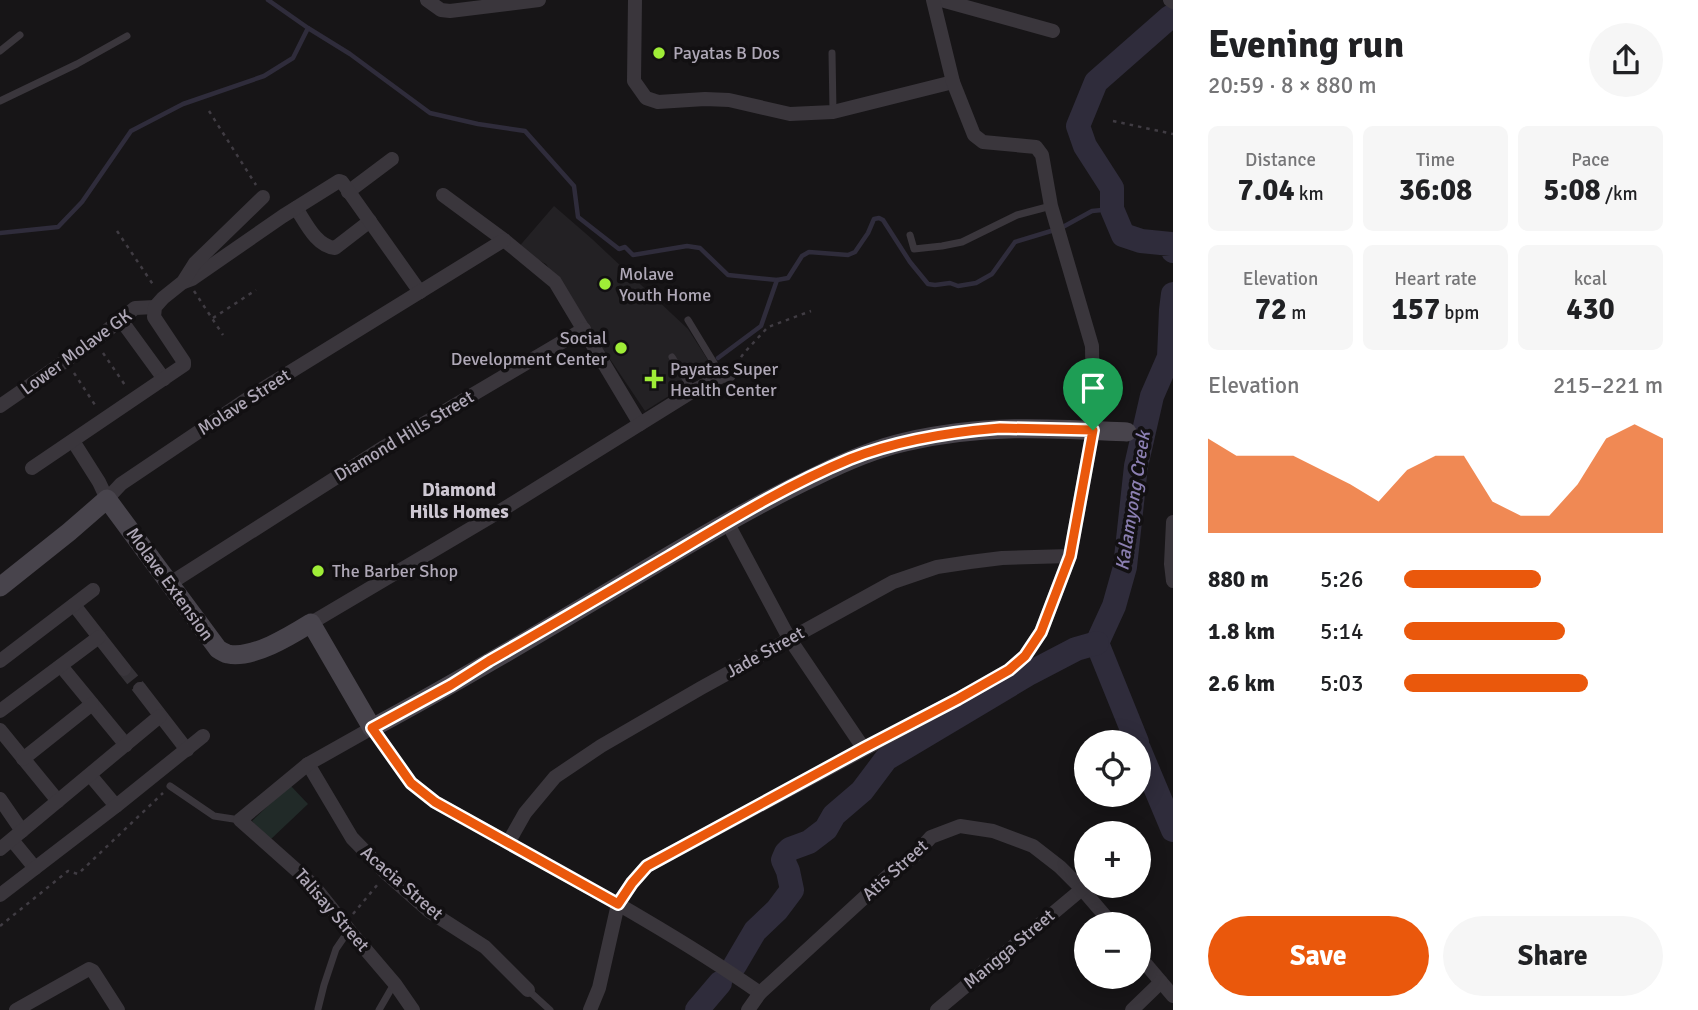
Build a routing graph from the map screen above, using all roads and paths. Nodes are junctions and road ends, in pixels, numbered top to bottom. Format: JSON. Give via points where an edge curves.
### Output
{"nodes":[{"id":1,"x":427,"y":0,"type":"edge"},
{"id":2,"x":538,"y":0,"type":"edge"},
{"id":3,"x":635,"y":0,"type":"edge"},
{"id":4,"x":933,"y":0,"type":"edge"},
{"id":5,"x":940,"y":0,"type":"edge"},
{"id":6,"x":1053,"y":31,"type":"dead end"},
{"id":7,"x":20,"y":35,"type":"dead end"},
{"id":8,"x":127,"y":36,"type":"dead end"},
{"id":9,"x":0,"y":51,"type":"edge"},
{"id":10,"x":832,"y":53,"type":"dead end"},
{"id":11,"x":953,"y":82,"type":"junction"},
{"id":12,"x":0,"y":101,"type":"edge"},
{"id":13,"x":209,"y":111,"type":"dead end"},
{"id":14,"x":833,"y":112,"type":"junction"},
{"id":15,"x":1113,"y":121,"type":"dead end"},
{"id":16,"x":1173,"y":134,"type":"edge"},
{"id":17,"x":393,"y":159,"type":"dead end"},
{"id":18,"x":348,"y":192,"type":"junction"},
{"id":19,"x":443,"y":195,"type":"dead end"},
{"id":20,"x":263,"y":197,"type":"joint"},
{"id":21,"x":1051,"y":206,"type":"junction"},
{"id":22,"x":296,"y":208,"type":"junction"},
{"id":23,"x":370,"y":221,"type":"junction"},
{"id":24,"x":117,"y":231,"type":"dead end"},
{"id":25,"x":910,"y":235,"type":"dead end"},
{"id":26,"x":504,"y":240,"type":"junction"},
{"id":27,"x":185,"y":281,"type":"junction"},
{"id":28,"x":256,"y":290,"type":"dead end"},
{"id":29,"x":420,"y":292,"type":"junction"},
{"id":30,"x":157,"y":308,"type":"junction"},
{"id":31,"x":811,"y":311,"type":"dead end"},
{"id":32,"x":213,"y":318,"type":"junction"},
{"id":33,"x":121,"y":320,"type":"junction"},
{"id":34,"x":688,"y":320,"type":"dead end"},
{"id":35,"x":584,"y":329,"type":"junction"},
{"id":36,"x":223,"y":335,"type":"dead end"},
{"id":37,"x":94,"y":341,"type":"junction"},
{"id":38,"x":672,"y":357,"type":"dead end"},
{"id":39,"x":65,"y":361,"type":"junction"},
{"id":40,"x":725,"y":375,"type":"junction"},
{"id":41,"x":164,"y":379,"type":"junction"},
{"id":42,"x":693,"y":391,"type":"junction"},
{"id":43,"x":135,"y":399,"type":"junction"},
{"id":44,"x":0,"y":406,"type":"edge"},
{"id":45,"x":105,"y":419,"type":"junction"},
{"id":46,"x":640,"y":424,"type":"junction"},
{"id":47,"x":1093,"y":430,"type":"junction"},
{"id":48,"x":1127,"y":432,"type":"dead end"},
{"id":49,"x":73,"y":441,"type":"junction"},
{"id":50,"x":32,"y":468,"type":"dead end"},
{"id":51,"x":107,"y":499,"type":"junction"},
{"id":52,"x":727,"y":522,"type":"junction"},
{"id":53,"x":1173,"y":522,"type":"edge"},
{"id":54,"x":1070,"y":556,"type":"junction"},
{"id":55,"x":1173,"y":581,"type":"edge"},
{"id":56,"x":169,"y":584,"type":"junction"},
{"id":57,"x":0,"y":587,"type":"edge"},
{"id":58,"x":93,"y":590,"type":"dead end"},
{"id":59,"x":74,"y":605,"type":"junction"},
{"id":60,"x":311,"y":624,"type":"junction"},
{"id":61,"x":99,"y":637,"type":"junction"},
{"id":62,"x":789,"y":638,"type":"junction"},
{"id":63,"x":0,"y":661,"type":"edge"},
{"id":64,"x":61,"y":666,"type":"junction"},
{"id":65,"x":124,"y":669,"type":"tunnel mouth"},
{"id":66,"x":140,"y":689,"type":"tunnel mouth"},
{"id":67,"x":92,"y":704,"type":"junction"},
{"id":68,"x":0,"y":711,"type":"edge"},
{"id":69,"x":160,"y":716,"type":"junction"},
{"id":70,"x":372,"y":728,"type":"junction"},
{"id":71,"x":0,"y":730,"type":"edge"},
{"id":72,"x":203,"y":736,"type":"dead end"},
{"id":73,"x":126,"y":745,"type":"junction"},
{"id":74,"x":864,"y":748,"type":"junction"},
{"id":75,"x":187,"y":750,"type":"junction"},
{"id":76,"x":23,"y":759,"type":"junction"},
{"id":77,"x":308,"y":764,"type":"junction"},
{"id":78,"x":90,"y":775,"type":"junction"},
{"id":79,"x":170,"y":786,"type":"joint"},
{"id":80,"x":0,"y":799,"type":"edge"},
{"id":81,"x":58,"y":802,"type":"junction"},
{"id":82,"x":116,"y":806,"type":"junction"},
{"id":83,"x":240,"y":820,"type":"junction"},
{"id":84,"x":17,"y":835,"type":"junction"},
{"id":85,"x":508,"y":844,"type":"junction"},
{"id":86,"x":0,"y":849,"type":"edge"},
{"id":87,"x":35,"y":868,"type":"junction"},
{"id":88,"x":387,"y":874,"type":"junction"},
{"id":89,"x":1074,"y":881,"type":"edge"},
{"id":90,"x":0,"y":895,"type":"edge"},
{"id":91,"x":1074,"y":896,"type":"edge"},
{"id":92,"x":1090,"y":898,"type":"edge"},
{"id":93,"x":618,"y":904,"type":"junction"},
{"id":94,"x":1102,"y":912,"type":"edge"},
{"id":95,"x":0,"y":926,"type":"edge"},
{"id":96,"x":346,"y":927,"type":"junction"},
{"id":97,"x":1151,"y":970,"type":"edge"},
{"id":98,"x":1161,"y":982,"type":"junction"},
{"id":99,"x":395,"y":984,"type":"junction"},
{"id":100,"x":528,"y":990,"type":"joint"},
{"id":101,"x":760,"y":993,"type":"junction"},
{"id":102,"x":1173,"y":996,"type":"edge"},
{"id":103,"x":318,"y":1009,"type":"edge"},
{"id":104,"x":16,"y":1010,"type":"edge"},
{"id":105,"x":118,"y":1010,"type":"edge"},
{"id":106,"x":379,"y":1010,"type":"edge"},
{"id":107,"x":413,"y":1010,"type":"edge"},
{"id":108,"x":550,"y":1010,"type":"edge"},
{"id":109,"x":590,"y":1010,"type":"edge"},
{"id":110,"x":748,"y":1010,"type":"edge"},
{"id":111,"x":937,"y":1010,"type":"edge"},
{"id":112,"x":1132,"y":1010,"type":"edge"}],
"edges":[{"from":1,"to":2,"type":"street","via":[[450,11]]},
{"from":3,"to":14,"type":"street","via":[[634,81],[646,98],[658,102],[729,100],[790,114]]},
{"from":4,"to":11,"type":"street"},
{"from":5,"to":6,"type":"street"},
{"from":7,"to":9,"type":"lane"},
{"from":8,"to":12,"type":"lane"},
{"from":10,"to":14,"type":"lane"},
{"from":11,"to":14,"type":"street"},
{"from":11,"to":21,"type":"street","via":[[978,140],[1039,151]]},
{"from":13,"to":20,"type":"path"},
{"from":15,"to":16,"type":"path"},
{"from":17,"to":18,"type":"street"},
{"from":18,"to":22,"type":"street","via":[[339,181]]},
{"from":18,"to":23,"type":"street"},
{"from":19,"to":26,"type":"street"},
{"from":20,"to":27,"type":"street","name":"Lower Molave GK","via":[[195,263]]},
{"from":21,"to":25,"type":"lane","via":[[1017,215],[962,242],[914,249]]},
{"from":21,"to":47,"type":"street","via":[[1092,346]]},
{"from":22,"to":23,"type":"street","via":[[328,247],[335,248]]},
{"from":22,"to":27,"type":"street"},
{"from":23,"to":29,"type":"street"},
{"from":24,"to":30,"type":"path"},
{"from":26,"to":29,"type":"street","name":"Molave Street"},
{"from":26,"to":35,"type":"street","via":[[555,282]]},
{"from":27,"to":30,"type":"street","name":"Lower Molave GK"},
{"from":27,"to":32,"type":"path"},
{"from":28,"to":32,"type":"path"},
{"from":29,"to":51,"type":"street","name":"Molave Street","via":[[256,393],[121,484]]},
{"from":30,"to":33,"type":"street","name":"Lower Molave GK","via":[[135,308]]},
{"from":30,"to":41,"type":"street","via":[[184,362]]},
{"from":31,"to":40,"type":"path","via":[[768,327]]},
{"from":32,"to":36,"type":"path"},
{"from":33,"to":37,"type":"street","name":"Lower Molave GK"},
{"from":33,"to":41,"type":"street"},
{"from":34,"to":40,"type":"lane"},
{"from":35,"to":46,"type":"street"},
{"from":35,"to":56,"type":"street","name":"Diamond Hills Street","via":[[396,440]]},
{"from":37,"to":39,"type":"street","name":"Lower Molave GK"},
{"from":37,"to":43,"type":"path"},
{"from":38,"to":42,"type":"lane"},
{"from":39,"to":44,"type":"street","name":"Lower Molave GK"},
{"from":39,"to":45,"type":"path"},
{"from":40,"to":42,"type":"street"},
{"from":41,"to":43,"type":"street"},
{"from":42,"to":46,"type":"street"},
{"from":43,"to":45,"type":"street"},
{"from":45,"to":49,"type":"street"},
{"from":46,"to":60,"type":"street"},
{"from":47,"to":48,"type":"street"},
{"from":47,"to":52,"type":"street","via":[[1000,428],[904,442],[851,459]]},
{"from":47,"to":54,"type":"street"},
{"from":49,"to":50,"type":"street"},
{"from":49,"to":51,"type":"street"},
{"from":51,"to":56,"type":"street","name":"Molave Extension"},
{"from":51,"to":57,"type":"street","name":"Molave Street"},
{"from":52,"to":62,"type":"street"},
{"from":52,"to":70,"type":"street"},
{"from":53,"to":55,"type":"street"},
{"from":54,"to":62,"type":"street","name":"Jade Street","via":[[1002,558],[937,567],[892,582]]},
{"from":54,"to":74,"type":"street","via":[[1041,632],[1025,656],[1009,670]]},
{"from":56,"to":60,"type":"street","name":"Molave Extension","via":[[218,649],[229,654],[268,646]]},
{"from":58,"to":59,"type":"street"},
{"from":59,"to":61,"type":"street"},
{"from":59,"to":63,"type":"street"},
{"from":60,"to":70,"type":"street"},
{"from":61,"to":64,"type":"street"},
{"from":61,"to":65,"type":"street"},
{"from":62,"to":74,"type":"street"},
{"from":62,"to":85,"type":"street","name":"Jade Street","via":[[601,746],[555,778],[525,813]]},
{"from":64,"to":67,"type":"street"},
{"from":64,"to":68,"type":"street"},
{"from":66,"to":69,"type":"street"},
{"from":67,"to":73,"type":"street"},
{"from":67,"to":76,"type":"street"},
{"from":69,"to":73,"type":"street"},
{"from":69,"to":75,"type":"street"},
{"from":70,"to":77,"type":"street"},
{"from":70,"to":85,"type":"street","via":[[411,783]]},
{"from":71,"to":76,"type":"street"},
{"from":72,"to":75,"type":"street"},
{"from":73,"to":78,"type":"street"},
{"from":74,"to":93,"type":"street","via":[[647,866]]},
{"from":75,"to":82,"type":"street"},
{"from":76,"to":81,"type":"street"},
{"from":77,"to":83,"type":"street"},
{"from":77,"to":88,"type":"street","name":"Acacia Street","via":[[352,838]]},
{"from":78,"to":81,"type":"street"},
{"from":78,"to":82,"type":"street"},
{"from":79,"to":83,"type":"lane","via":[[214,816]]},
{"from":79,"to":95,"type":"path","via":[[78,874],[68,872]]},
{"from":80,"to":84,"type":"street"},
{"from":81,"to":84,"type":"street"},
{"from":82,"to":87,"type":"street"},
{"from":83,"to":96,"type":"street","name":"Talisay Street","via":[[312,884]]},
{"from":84,"to":86,"type":"street"},
{"from":84,"to":87,"type":"street"},
{"from":85,"to":93,"type":"street"},
{"from":87,"to":90,"type":"street"},
{"from":88,"to":96,"type":"path"},
{"from":88,"to":100,"type":"street","name":"Acacia Street","via":[[429,911],[485,947]]},
{"from":89,"to":101,"type":"street","name":"Atis Street","via":[[1032,846],[993,831],[960,827],[931,837]]},
{"from":91,"to":111,"type":"street","name":"Mangga Street"},
{"from":92,"to":94,"type":"street","name":"Atis Street"},
{"from":93,"to":101,"type":"street"},
{"from":93,"to":109,"type":"street"},
{"from":96,"to":99,"type":"street","name":"Talisay Street"},
{"from":96,"to":103,"type":"lane"},
{"from":97,"to":98,"type":"street"},
{"from":98,"to":102,"type":"street"},
{"from":98,"to":112,"type":"street"},
{"from":99,"to":106,"type":"lane"},
{"from":99,"to":107,"type":"street","name":"Talisay Street"},
{"from":100,"to":108,"type":"lane","name":"Acacia Street"},
{"from":101,"to":110,"type":"street","name":"Atis Street"},
{"from":104,"to":105,"type":"street","via":[[89,969]]}]}
